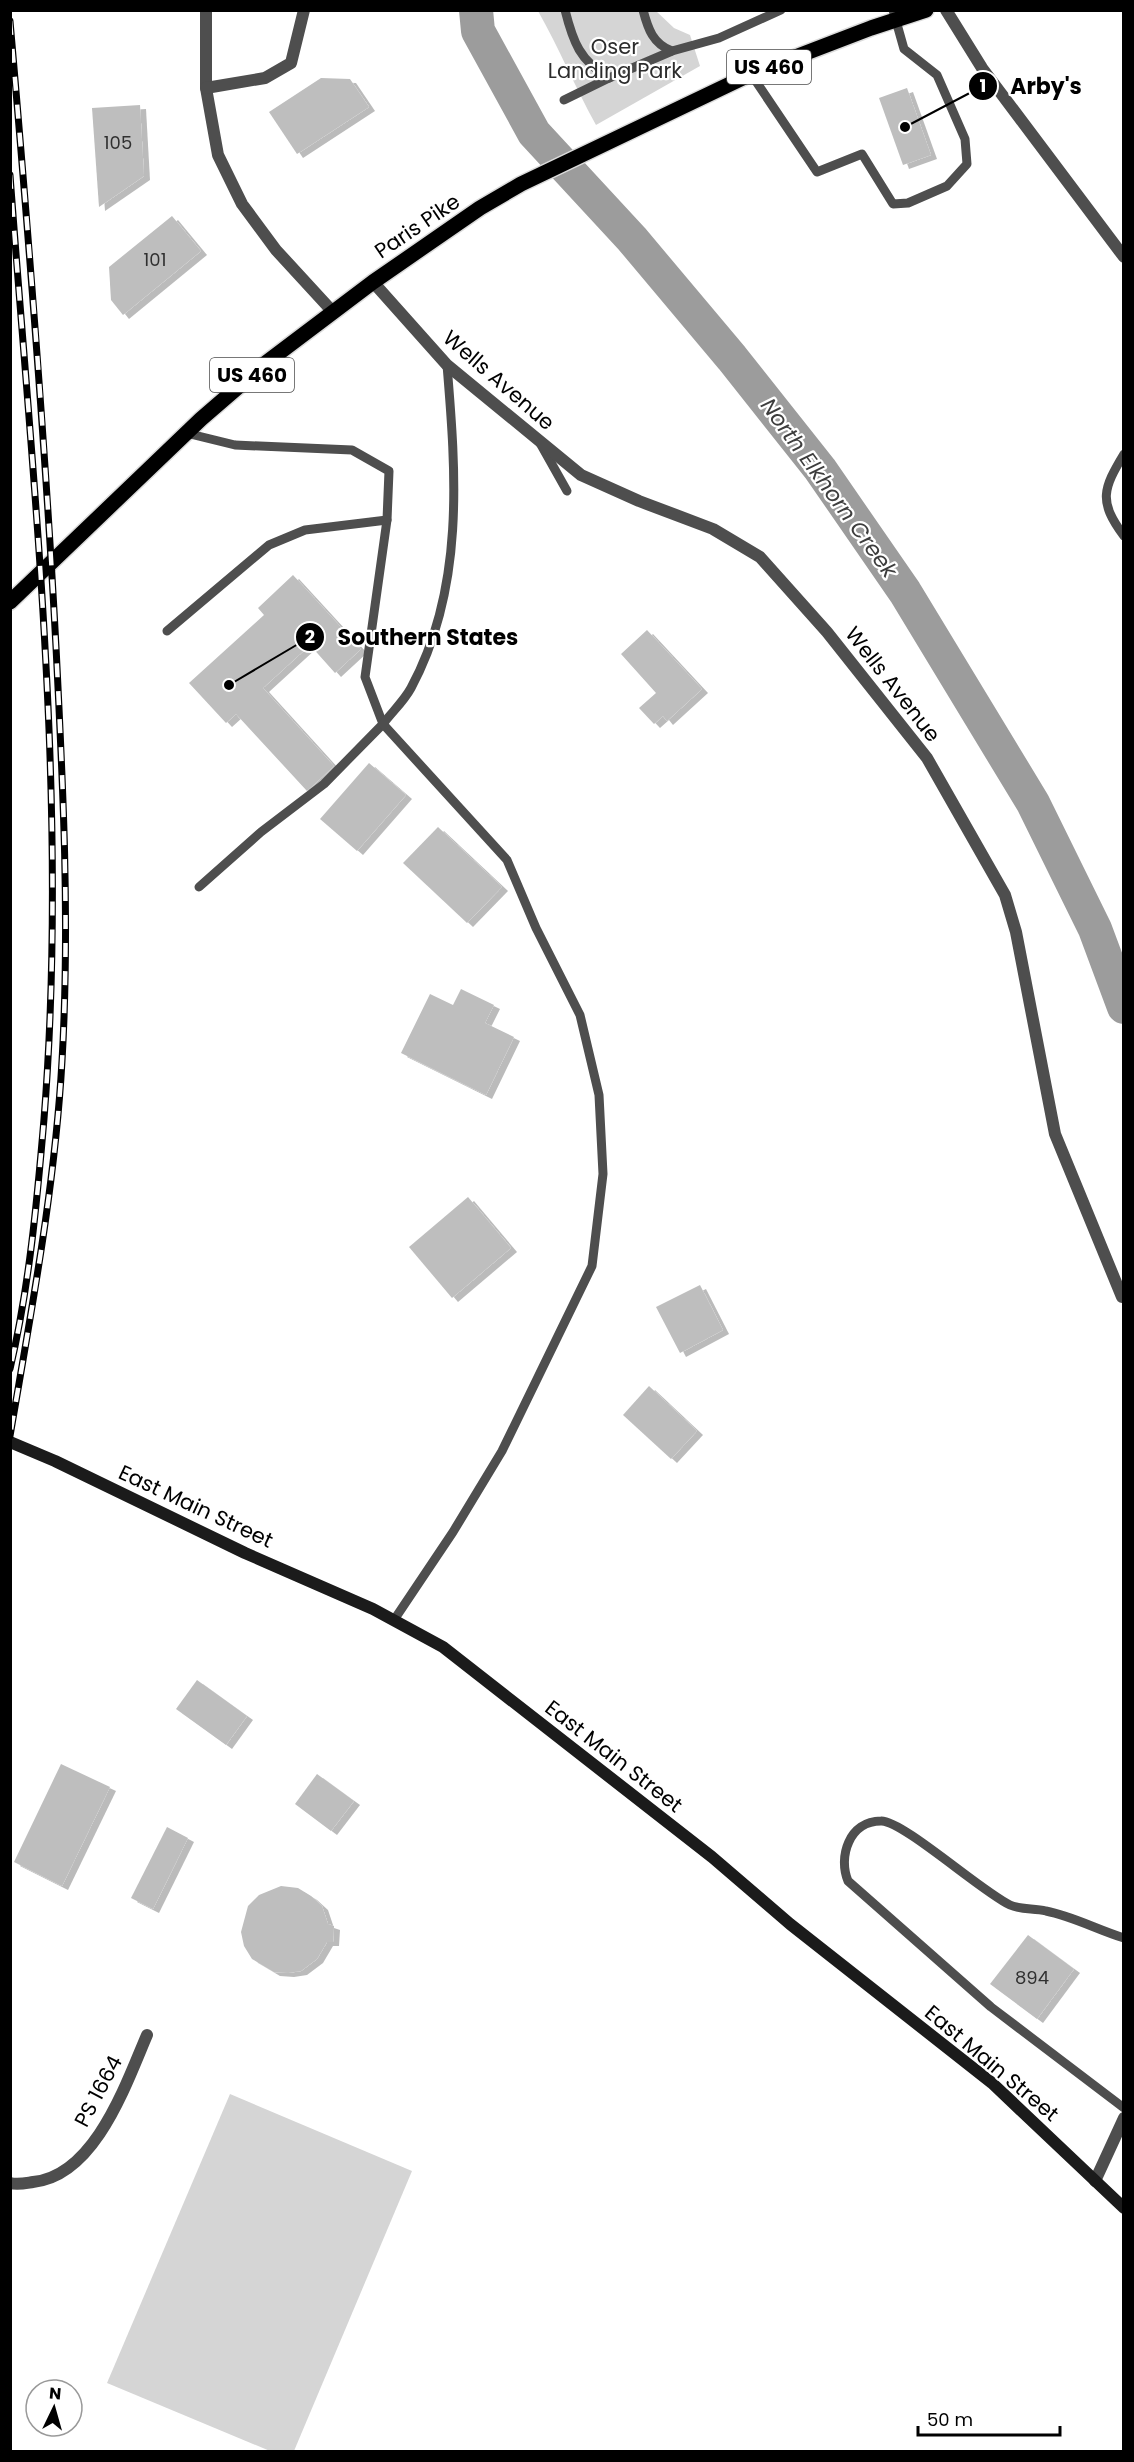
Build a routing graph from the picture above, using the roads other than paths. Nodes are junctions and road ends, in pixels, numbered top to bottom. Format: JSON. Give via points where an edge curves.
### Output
{"nodes":[{"id":1,"x":206,"y":10,"type":"edge"},
{"id":2,"x":304,"y":10,"type":"edge"},
{"id":3,"x":565,"y":10,"type":"edge"},
{"id":4,"x":643,"y":10,"type":"edge"},
{"id":5,"x":782,"y":10,"type":"edge"},
{"id":6,"x":926,"y":10,"type":"edge"},
{"id":7,"x":946,"y":10,"type":"edge"},
{"id":8,"x":895,"y":15,"type":"edge"},
{"id":9,"x":672,"y":51,"type":"junction"},
{"id":10,"x":751,"y":74,"type":"junction"},
{"id":11,"x":609,"y":78,"type":"junction"},
{"id":12,"x":206,"y":88,"type":"junction"},
{"id":13,"x":564,"y":100,"type":"dead end"},
{"id":14,"x":1124,"y":257,"type":"edge"},
{"id":15,"x":373,"y":282,"type":"junction"},
{"id":16,"x":333,"y":312,"type":"junction"},
{"id":17,"x":447,"y":365,"type":"junction"},
{"id":18,"x":186,"y":433,"type":"junction"},
{"id":19,"x":537,"y":439,"type":"junction"},
{"id":20,"x":1124,"y":454,"type":"edge"},
{"id":21,"x":567,"y":491,"type":"dead end"},
{"id":22,"x":387,"y":520,"type":"junction"},
{"id":23,"x":1124,"y":536,"type":"edge"},
{"id":24,"x":10,"y":602,"type":"edge"},
{"id":25,"x":167,"y":631,"type":"dead end"},
{"id":26,"x":383,"y":724,"type":"junction"},
{"id":27,"x":199,"y":887,"type":"dead end"},
{"id":28,"x":1123,"y":1300,"type":"edge"},
{"id":29,"x":10,"y":1442,"type":"edge"},
{"id":30,"x":394,"y":1620,"type":"junction"},
{"id":31,"x":1124,"y":1938,"type":"edge"},
{"id":32,"x":147,"y":2035,"type":"dead end"},
{"id":33,"x":1124,"y":2108,"type":"edge"},
{"id":34,"x":1124,"y":2118,"type":"edge"},
{"id":35,"x":1095,"y":2181,"type":"junction"},
{"id":36,"x":10,"y":2183,"type":"edge"},
{"id":37,"x":1124,"y":2208,"type":"edge"}],
"edges":[{"from":1,"to":12,"type":"street"},
{"from":2,"to":12,"type":"street","via":[[291,63],[265,78]]},
{"from":3,"to":11,"type":"lane","via":[[578,51],[591,67]]},
{"from":4,"to":9,"type":"lane","via":[[659,46]]},
{"from":5,"to":9,"type":"lane","via":[[719,38]]},
{"from":6,"to":8,"type":"main road","name":"Paris Pike","number":"US 460"},
{"from":7,"to":14,"type":"street","via":[[982,68]]},
{"from":8,"to":10,"type":"main road","name":"Paris Pike","number":"US 460"},
{"from":8,"to":10,"type":"lane","via":[[904,49],[937,75],[965,139],[967,164],[947,186],[908,203],[893,204],[862,154],[817,171]]},
{"from":9,"to":11,"type":"lane"},
{"from":10,"to":15,"type":"main road","name":"Paris Pike","number":"US 460","via":[[521,183]]},
{"from":11,"to":13,"type":"lane"},
{"from":12,"to":16,"type":"street","via":[[219,155],[242,204],[276,250]]},
{"from":15,"to":16,"type":"main road","name":"Paris Pike","number":"US 460"},
{"from":15,"to":17,"type":"street","name":"Wells Avenue"},
{"from":16,"to":18,"type":"main road","name":"Paris Pike","number":"US 460","via":[[267,362]]},
{"from":17,"to":19,"type":"street","name":"Wells Avenue"},
{"from":17,"to":26,"type":"lane","via":[[454,452],[454,523],[447,580],[431,642],[411,690]]},
{"from":18,"to":22,"type":"lane","via":[[235,445],[352,450],[389,471]]},
{"from":18,"to":24,"type":"main road","name":"Paris Pike","number":"US 460"},
{"from":19,"to":21,"type":"lane"},
{"from":19,"to":28,"type":"street","name":"Wells Avenue","via":[[581,475],[713,529],[760,557],[827,632],[927,758],[1005,895],[1016,932],[1055,1134]]},
{"from":20,"to":23,"type":"lane","via":[[1110,478],[1105,500]]},
{"from":22,"to":25,"type":"lane","via":[[305,530],[268,545]]},
{"from":22,"to":26,"type":"lane","via":[[366,677]]},
{"from":26,"to":27,"type":"lane","via":[[324,784],[261,832]]},
{"from":26,"to":30,"type":"lane","via":[[507,860],[579,1015],[599,1095],[603,1174],[592,1266],[502,1450]]},
{"from":29,"to":30,"type":"street","name":"East Main Street"},
{"from":30,"to":35,"type":"street","name":"East Main Street","via":[[443,1647],[712,1857],[790,1924],[992,2083]]},
{"from":31,"to":33,"type":"lane","via":[[1048,1911],[1014,1907],[992,1896],[900,1828],[882,1821],[853,1834],[844,1850],[842,1867],[848,1881],[991,2007]]},
{"from":32,"to":36,"type":"street","name":"PS 1664","via":[[116,2108],[84,2155],[47,2181]]},
{"from":34,"to":35,"type":"street"},
{"from":35,"to":37,"type":"street","name":"East Main Street"}]}
